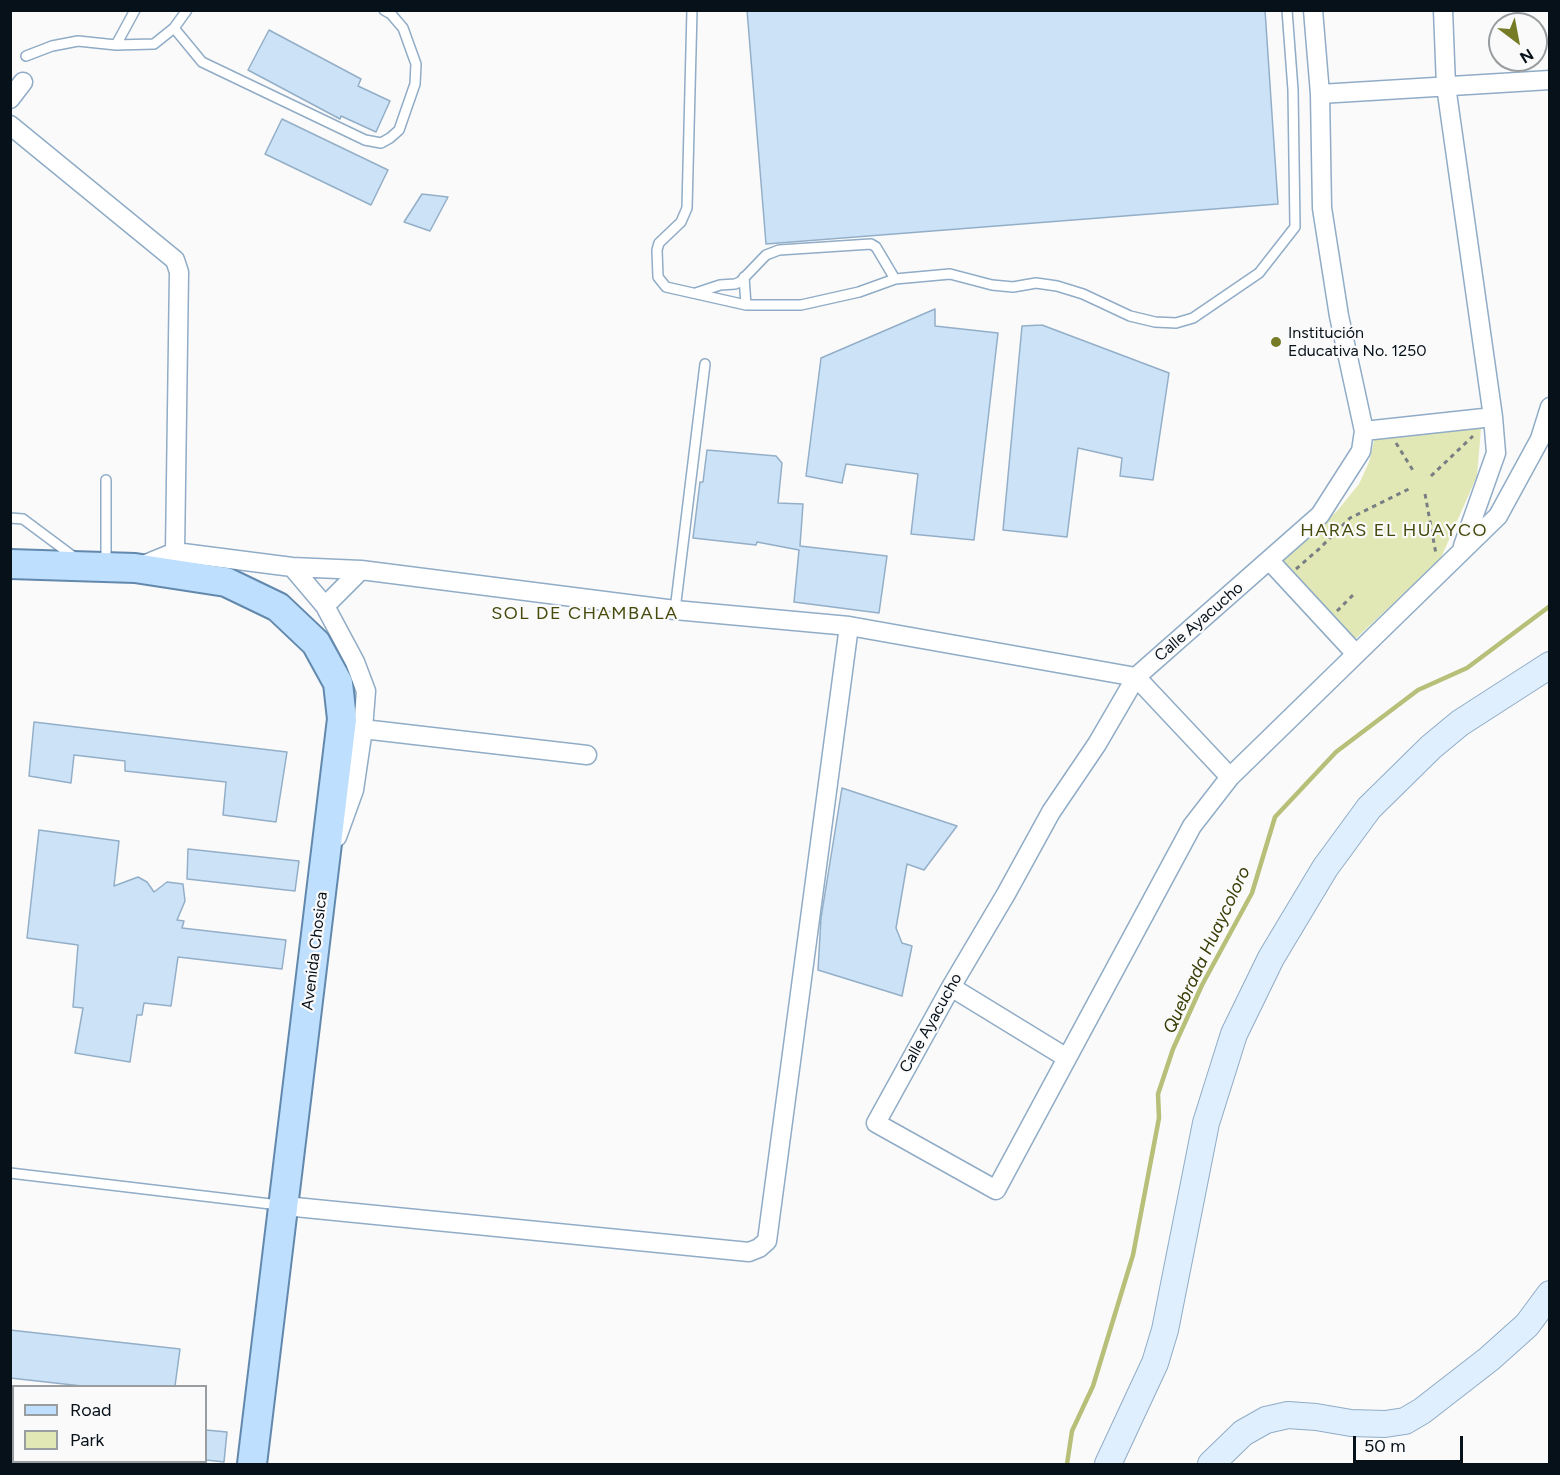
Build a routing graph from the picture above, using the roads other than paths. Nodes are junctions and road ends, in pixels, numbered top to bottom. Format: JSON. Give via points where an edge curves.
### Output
{"nodes":[{"id":1,"x":135,"y":10,"type":"edge"},
{"id":2,"x":187,"y":10,"type":"edge"},
{"id":3,"x":384,"y":10,"type":"edge"},
{"id":4,"x":692,"y":10,"type":"edge"},
{"id":5,"x":1287,"y":10,"type":"edge"},
{"id":6,"x":1313,"y":10,"type":"edge"},
{"id":7,"x":1443,"y":10,"type":"edge"},
{"id":8,"x":174,"y":28,"type":"junction"},
{"id":9,"x":116,"y":45,"type":"junction"},
{"id":10,"x":26,"y":56,"type":"dead end"},
{"id":11,"x":1550,"y":80,"type":"edge"},
{"id":12,"x":23,"y":82,"type":"dead end"},
{"id":13,"x":1446,"y":86,"type":"junction"},
{"id":14,"x":1320,"y":94,"type":"junction"},
{"id":15,"x":10,"y":99,"type":"edge"},
{"id":16,"x":10,"y":125,"type":"edge"},
{"id":17,"x":744,"y":277,"type":"junction"},
{"id":18,"x":895,"y":279,"type":"junction"},
{"id":19,"x":696,"y":293,"type":"junction"},
{"id":20,"x":746,"y":305,"type":"junction"},
{"id":21,"x":705,"y":364,"type":"dead end"},
{"id":22,"x":1550,"y":407,"type":"edge"},
{"id":23,"x":1493,"y":417,"type":"junction"},
{"id":24,"x":1364,"y":431,"type":"junction"},
{"id":25,"x":106,"y":480,"type":"dead end"},
{"id":26,"x":10,"y":518,"type":"edge"},
{"id":27,"x":1461,"y":551,"type":"junction"},
{"id":28,"x":175,"y":552,"type":"junction"},
{"id":29,"x":1269,"y":560,"type":"junction"},
{"id":30,"x":10,"y":564,"type":"edge"},
{"id":31,"x":96,"y":566,"type":"junction"},
{"id":32,"x":292,"y":567,"type":"junction"},
{"id":33,"x":135,"y":568,"type":"junction"},
{"id":34,"x":361,"y":570,"type":"junction"},
{"id":35,"x":325,"y":606,"type":"junction"},
{"id":36,"x":675,"y":610,"type":"junction"},
{"id":37,"x":849,"y":626,"type":"junction"},
{"id":38,"x":1356,"y":654,"type":"junction"},
{"id":39,"x":1550,"y":665,"type":"edge"},
{"id":40,"x":1136,"y":677,"type":"junction"},
{"id":41,"x":363,"y":729,"type":"junction"},
{"id":42,"x":587,"y":755,"type":"dead end"},
{"id":43,"x":1230,"y":777,"type":"junction"},
{"id":44,"x":325,"y":870,"type":"junction"},
{"id":45,"x":951,"y":987,"type":"junction"},
{"id":46,"x":1067,"y":1058,"type":"junction"},
{"id":47,"x":10,"y":1173,"type":"edge"},
{"id":48,"x":285,"y":1206,"type":"junction"},
{"id":49,"x":1550,"y":1294,"type":"edge"},
{"id":50,"x":252,"y":1464,"type":"edge"},
{"id":51,"x":1108,"y":1464,"type":"edge"},
{"id":52,"x":1211,"y":1464,"type":"edge"}],
"edges":[{"from":1,"to":9,"type":"lane"},
{"from":2,"to":8,"type":"lane"},
{"from":3,"to":8,"type":"lane","via":[[403,28],[416,64],[416,84],[399,130],[381,143],[365,140],[202,62]]},
{"from":4,"to":19,"type":"lane","via":[[687,207],[681,222],[659,243],[657,250],[658,277],[666,287]]},
{"from":5,"to":18,"type":"lane","via":[[1296,227],[1259,273],[1215,304],[1194,318],[1176,323],[1155,322],[1057,286],[992,285],[950,274]]},
{"from":6,"to":14,"type":"street"},
{"from":7,"to":13,"type":"street"},
{"from":8,"to":9,"type":"lane","via":[[154,44]]},
{"from":9,"to":10,"type":"lane","via":[[78,41]]},
{"from":11,"to":13,"type":"street"},
{"from":12,"to":15,"type":"street"},
{"from":13,"to":14,"type":"street"},
{"from":13,"to":23,"type":"street"},
{"from":14,"to":24,"type":"street","via":[[1322,208],[1339,316]]},
{"from":16,"to":28,"type":"street","via":[[175,260],[179,272]]},
{"from":17,"to":18,"type":"lane","via":[[771,252],[871,244]]},
{"from":17,"to":19,"type":"lane","via":[[735,284]]},
{"from":17,"to":20,"type":"lane"},
{"from":18,"to":20,"type":"lane","via":[[801,305]]},
{"from":19,"to":20,"type":"lane"},
{"from":21,"to":36,"type":"lane"},
{"from":22,"to":27,"type":"street","via":[[1540,439],[1498,516]]},
{"from":23,"to":24,"type":"street"},
{"from":23,"to":27,"type":"street","via":[[1496,453]]},
{"from":24,"to":29,"type":"street","name":"Calle Ayacucho","via":[[1360,451],[1320,515]]},
{"from":25,"to":31,"type":"lane"},
{"from":26,"to":31,"type":"lane","via":[[23,519]]},
{"from":27,"to":38,"type":"street"},
{"from":28,"to":32,"type":"street"},
{"from":28,"to":33,"type":"street"},
{"from":29,"to":38,"type":"street"},
{"from":29,"to":40,"type":"street","name":"Calle Ayacucho"},
{"from":30,"to":31,"type":"main road","name":"Avenida Chosica"},
{"from":31,"to":33,"type":"main road","name":"Avenida Chosica"},
{"from":32,"to":34,"type":"street"},
{"from":32,"to":35,"type":"street"},
{"from":33,"to":44,"type":"main road","name":"Avenida Chosica","via":[[226,582],[278,607],[316,643],[338,683],[342,719]]},
{"from":34,"to":35,"type":"street"},
{"from":34,"to":36,"type":"street"},
{"from":35,"to":41,"type":"street","via":[[356,662],[366,691]]},
{"from":36,"to":37,"type":"street"},
{"from":37,"to":40,"type":"street"},
{"from":37,"to":48,"type":"street","via":[[767,1241],[749,1252]]},
{"from":38,"to":43,"type":"street"},
{"from":39,"to":51,"type":"main road","via":[[1460,723],[1369,808],[1325,868],[1271,958],[1234,1034],[1206,1123],[1155,1363]]},
{"from":40,"to":43,"type":"street"},
{"from":40,"to":45,"type":"street","name":"Calle Ayacucho","via":[[1051,812]]},
{"from":41,"to":42,"type":"street"},
{"from":41,"to":44,"type":"street","via":[[354,790]]},
{"from":43,"to":46,"type":"street","via":[[1192,826]]},
{"from":44,"to":48,"type":"main road","name":"Avenida Chosica"},
{"from":45,"to":46,"type":"street"},
{"from":45,"to":46,"type":"street","name":"Calle Ayacucho","via":[[876,1123],[996,1190]]},
{"from":47,"to":48,"type":"lane"},
{"from":48,"to":50,"type":"main road","name":"Avenida Chosica"},
{"from":49,"to":52,"type":"main road","via":[[1527,1324],[1489,1359],[1404,1421],[1351,1423],[1288,1415],[1266,1420],[1243,1433]]}]}
